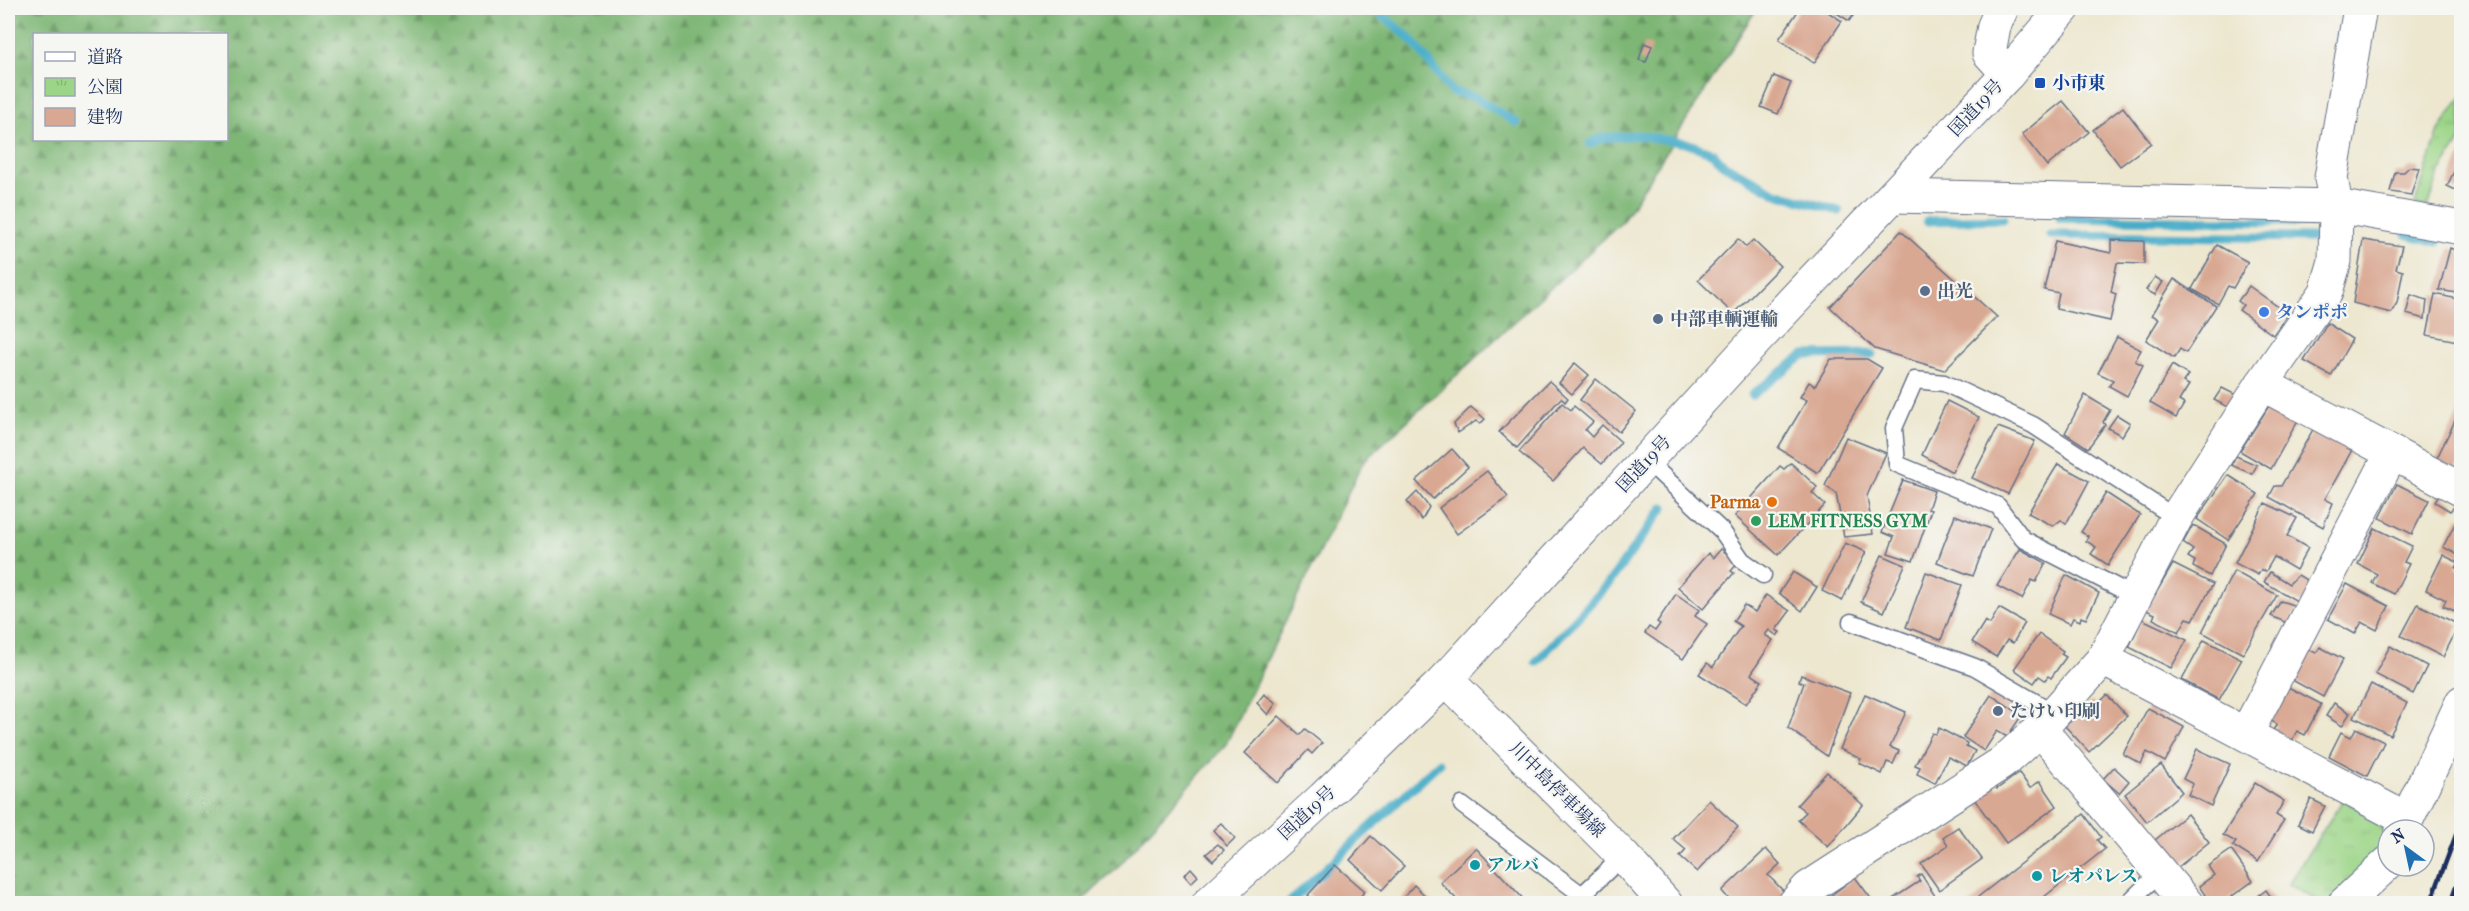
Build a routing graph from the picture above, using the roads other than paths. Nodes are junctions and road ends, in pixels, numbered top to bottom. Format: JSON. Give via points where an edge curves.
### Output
{"nodes":[{"id":1,"x":2002,"y":8,"type":"edge"},
{"id":2,"x":2064,"y":8,"type":"edge"},
{"id":3,"x":2360,"y":8,"type":"edge"},
{"id":4,"x":2008,"y":74,"type":"junction"},
{"id":5,"x":1894,"y":196,"type":"junction"},
{"id":6,"x":2336,"y":218,"type":"junction"},
{"id":7,"x":2462,"y":228,"type":"edge"},
{"id":8,"x":2262,"y":384,"type":"junction"},
{"id":9,"x":2392,"y":453,"type":"junction"},
{"id":10,"x":1647,"y":461,"type":"junction"},
{"id":11,"x":2462,"y":490,"type":"edge"},
{"id":12,"x":2176,"y":518,"type":"junction"},
{"id":13,"x":1763,"y":575,"type":"dead end"},
{"id":14,"x":2134,"y":596,"type":"junction"},
{"id":15,"x":1851,"y":622,"type":"dead end"},
{"id":16,"x":2103,"y":658,"type":"junction"},
{"id":17,"x":1446,"y":679,"type":"junction"},
{"id":18,"x":2462,"y":702,"type":"edge"},
{"id":19,"x":2047,"y":721,"type":"junction"},
{"id":20,"x":2246,"y":734,"type":"junction"},
{"id":21,"x":1462,"y":805,"type":"dead end"},
{"id":22,"x":2392,"y":818,"type":"edge"},
{"id":23,"x":2407,"y":818,"type":"edge"},
{"id":24,"x":1623,"y":856,"type":"junction"},
{"id":25,"x":2160,"y":872,"type":"junction"},
{"id":26,"x":2376,"y":874,"type":"edge"},
{"id":27,"x":1208,"y":903,"type":"edge"},
{"id":28,"x":1666,"y":903,"type":"edge"},
{"id":29,"x":1794,"y":903,"type":"edge"},
{"id":30,"x":2127,"y":903,"type":"edge"},
{"id":31,"x":2187,"y":903,"type":"edge"},
{"id":32,"x":2344,"y":903,"type":"edge"}],
"edges":[{"from":1,"to":4,"type":"main road","via":[[1989,53]]},
{"from":2,"to":4,"type":"main road","name":"国道19号"},
{"from":3,"to":6,"type":"main road","via":[[2331,178]]},
{"from":4,"to":5,"type":"main road","name":"国道19号"},
{"from":5,"to":6,"type":"main road"},
{"from":5,"to":10,"type":"main road","name":"国道19号"},
{"from":6,"to":7,"type":"main road"},
{"from":6,"to":8,"type":"main road","via":[[2335,261],[2326,292]]},
{"from":8,"to":9,"type":"main road"},
{"from":8,"to":12,"type":"main road"},
{"from":9,"to":11,"type":"main road"},
{"from":9,"to":20,"type":"main road"},
{"from":10,"to":13,"type":"lane","via":[[1722,531],[1742,560]]},
{"from":10,"to":17,"type":"main road","name":"国道19号"},
{"from":12,"to":14,"type":"main road"},
{"from":12,"to":14,"type":"lane","via":[[2033,425],[1944,383],[1915,381],[1894,428],[1897,464],[1998,506],[2023,539]]},
{"from":14,"to":16,"type":"main road"},
{"from":15,"to":19,"type":"lane","via":[[1975,667]]},
{"from":16,"to":19,"type":"main road"},
{"from":16,"to":20,"type":"main road"},
{"from":17,"to":24,"type":"main road","name":"川中島停車場線"},
{"from":17,"to":27,"type":"main road","name":"国道19号"},
{"from":18,"to":23,"type":"main road"},
{"from":19,"to":25,"type":"main road"},
{"from":19,"to":29,"type":"main road","via":[[2002,763],[1808,888]]},
{"from":20,"to":22,"type":"main road"},
{"from":21,"to":24,"type":"lane","via":[[1582,895]]},
{"from":24,"to":28,"type":"main road","name":"川中島停車場線"},
{"from":25,"to":30,"type":"lane"},
{"from":25,"to":31,"type":"main road"},
{"from":26,"to":32,"type":"main road"}]}
